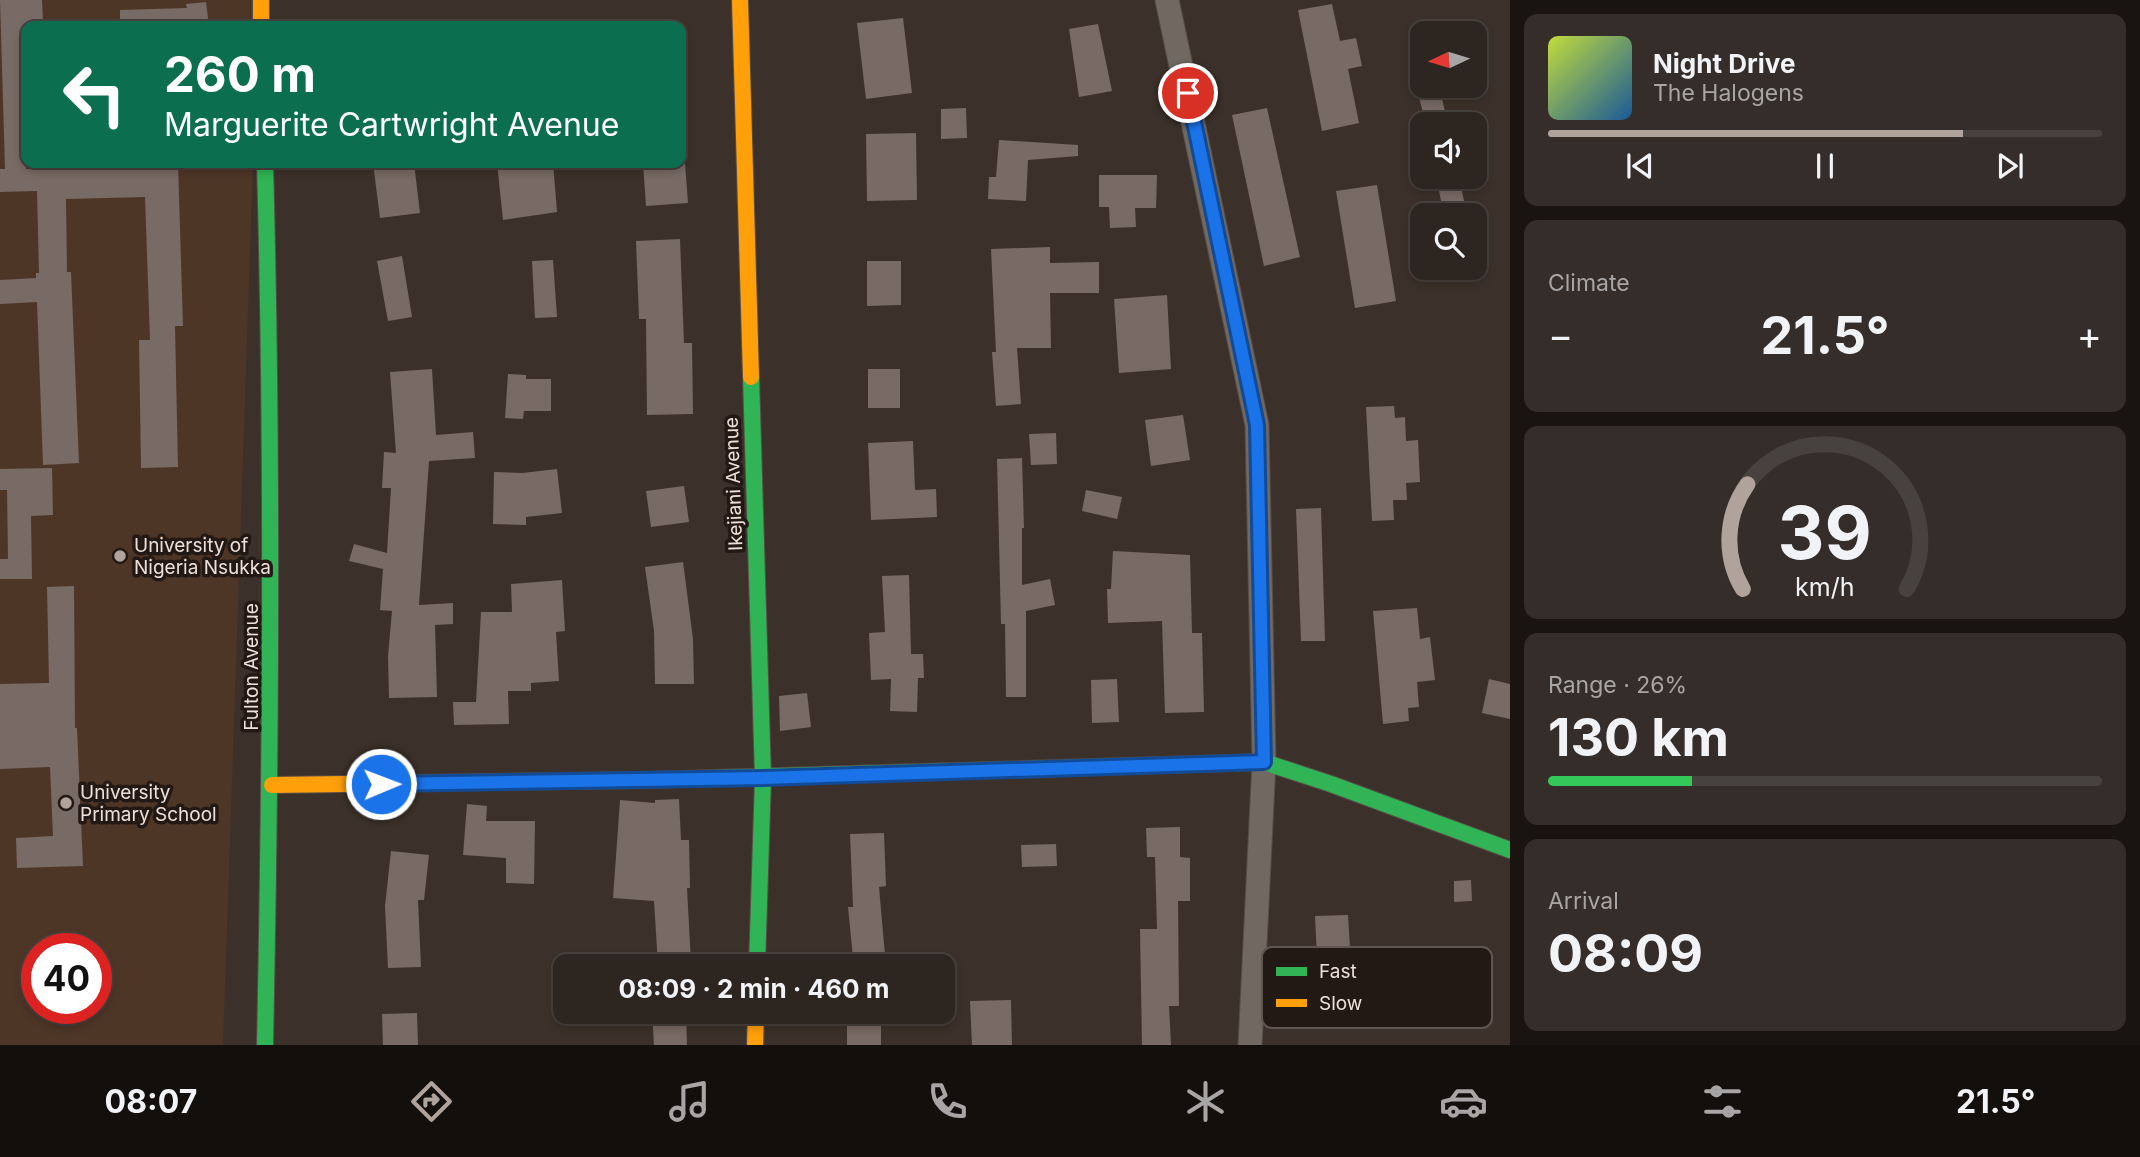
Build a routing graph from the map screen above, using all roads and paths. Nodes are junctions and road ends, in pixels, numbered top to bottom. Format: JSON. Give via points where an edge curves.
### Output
{"nodes":[{"id":1,"x":261,"y":0,"type":"edge"},
{"id":2,"x":740,"y":0,"type":"edge"},
{"id":3,"x":1167,"y":0,"type":"edge"},
{"id":4,"x":261,"y":21,"type":"edge"},
{"id":5,"x":265,"y":168,"type":"edge"},
{"id":6,"x":1264,"y":762,"type":"junction"},
{"id":7,"x":763,"y":778,"type":"junction"},
{"id":8,"x":272,"y":785,"type":"junction"},
{"id":9,"x":1510,"y":850,"type":"edge"},
{"id":10,"x":758,"y":954,"type":"edge"},
{"id":11,"x":756,"y":1024,"type":"edge"},
{"id":12,"x":265,"y":1045,"type":"edge"},
{"id":13,"x":755,"y":1045,"type":"edge"},
{"id":14,"x":1250,"y":1045,"type":"edge"}],
"edges":[{"from":1,"to":4,"type":"street"},
{"from":2,"to":7,"type":"street","name":"Ikejiani Avenue"},
{"from":3,"to":6,"type":"street","via":[[1257,425]]},
{"from":5,"to":8,"type":"street","name":"Fulton Avenue","via":[[271,371]]},
{"from":6,"to":7,"type":"street"},
{"from":6,"to":9,"type":"street"},
{"from":6,"to":14,"type":"street"},
{"from":7,"to":8,"type":"street"},
{"from":7,"to":10,"type":"street","name":"Ikejiani Avenue"},
{"from":8,"to":12,"type":"street","name":"Fulton Avenue"},
{"from":11,"to":13,"type":"street"}]}
